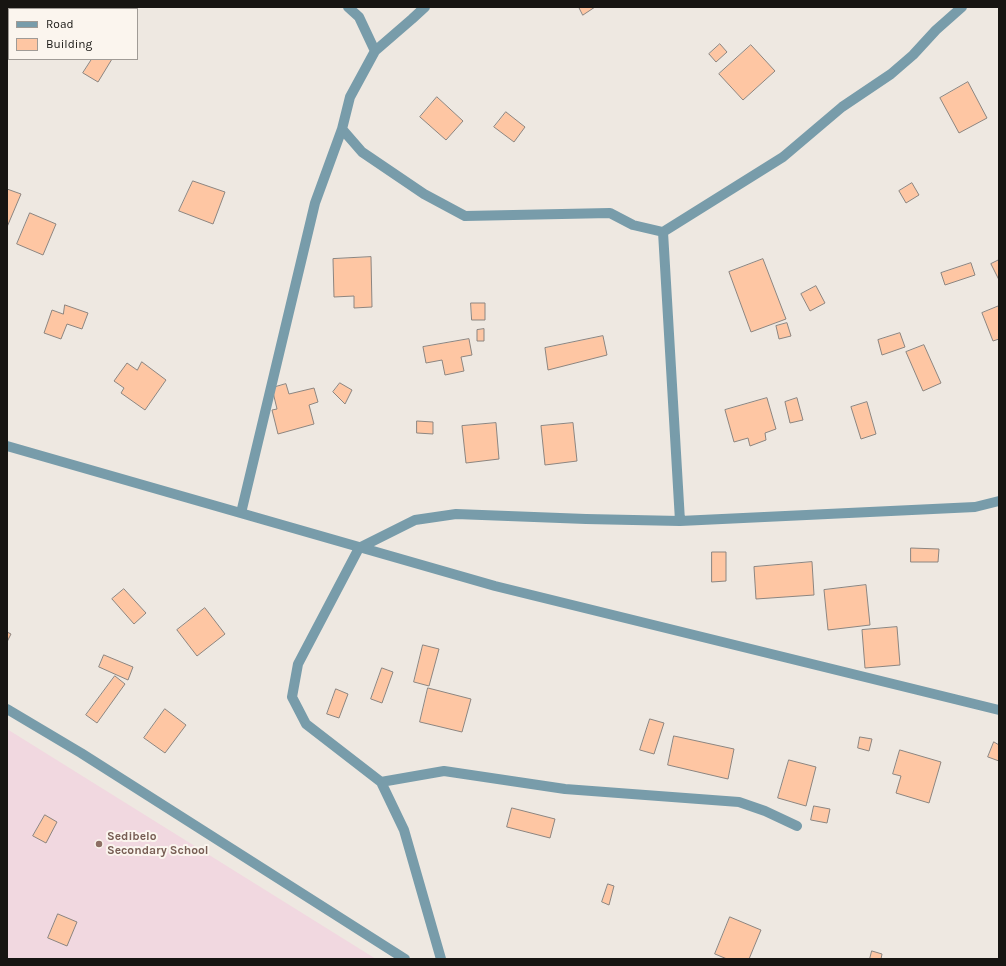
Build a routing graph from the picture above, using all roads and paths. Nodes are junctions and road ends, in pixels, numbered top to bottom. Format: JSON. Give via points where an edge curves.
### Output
{"nodes":[{"id":1,"x":348,"y":7,"type":"edge"},
{"id":2,"x":425,"y":7,"type":"edge"},
{"id":3,"x":962,"y":7,"type":"edge"},
{"id":4,"x":375,"y":51,"type":"junction"},
{"id":5,"x":342,"y":129,"type":"junction"},
{"id":6,"x":663,"y":232,"type":"junction"},
{"id":7,"x":7,"y":446,"type":"edge"},
{"id":8,"x":999,"y":501,"type":"edge"},
{"id":9,"x":241,"y":513,"type":"junction"},
{"id":10,"x":680,"y":521,"type":"junction"},
{"id":11,"x":359,"y":548,"type":"junction"},
{"id":12,"x":7,"y":709,"type":"edge"},
{"id":13,"x":999,"y":710,"type":"edge"},
{"id":14,"x":381,"y":782,"type":"junction"},
{"id":15,"x":797,"y":826,"type":"dead end"},
{"id":16,"x":404,"y":959,"type":"edge"},
{"id":17,"x":441,"y":959,"type":"edge"}],
"edges":[{"from":1,"to":4,"type":"street","via":[[360,17]]},
{"from":2,"to":4,"type":"street"},
{"from":3,"to":6,"type":"street","via":[[891,74],[842,107],[783,157]]},
{"from":4,"to":5,"type":"street","via":[[350,97]]},
{"from":5,"to":6,"type":"street","via":[[362,152],[424,194],[465,216],[610,213],[633,225]]},
{"from":5,"to":9,"type":"street","via":[[315,203]]},
{"from":6,"to":10,"type":"street"},
{"from":7,"to":9,"type":"street"},
{"from":8,"to":10,"type":"street","via":[[975,506]]},
{"from":9,"to":11,"type":"street"},
{"from":10,"to":11,"type":"street","via":[[456,514],[415,520]]},
{"from":11,"to":13,"type":"street","via":[[495,586]]},
{"from":11,"to":14,"type":"street","via":[[298,664],[292,697],[306,724]]},
{"from":12,"to":16,"type":"street","via":[[81,753]]},
{"from":14,"to":15,"type":"street","via":[[444,771],[565,789],[739,802]]},
{"from":14,"to":17,"type":"street","via":[[404,830]]}]}
